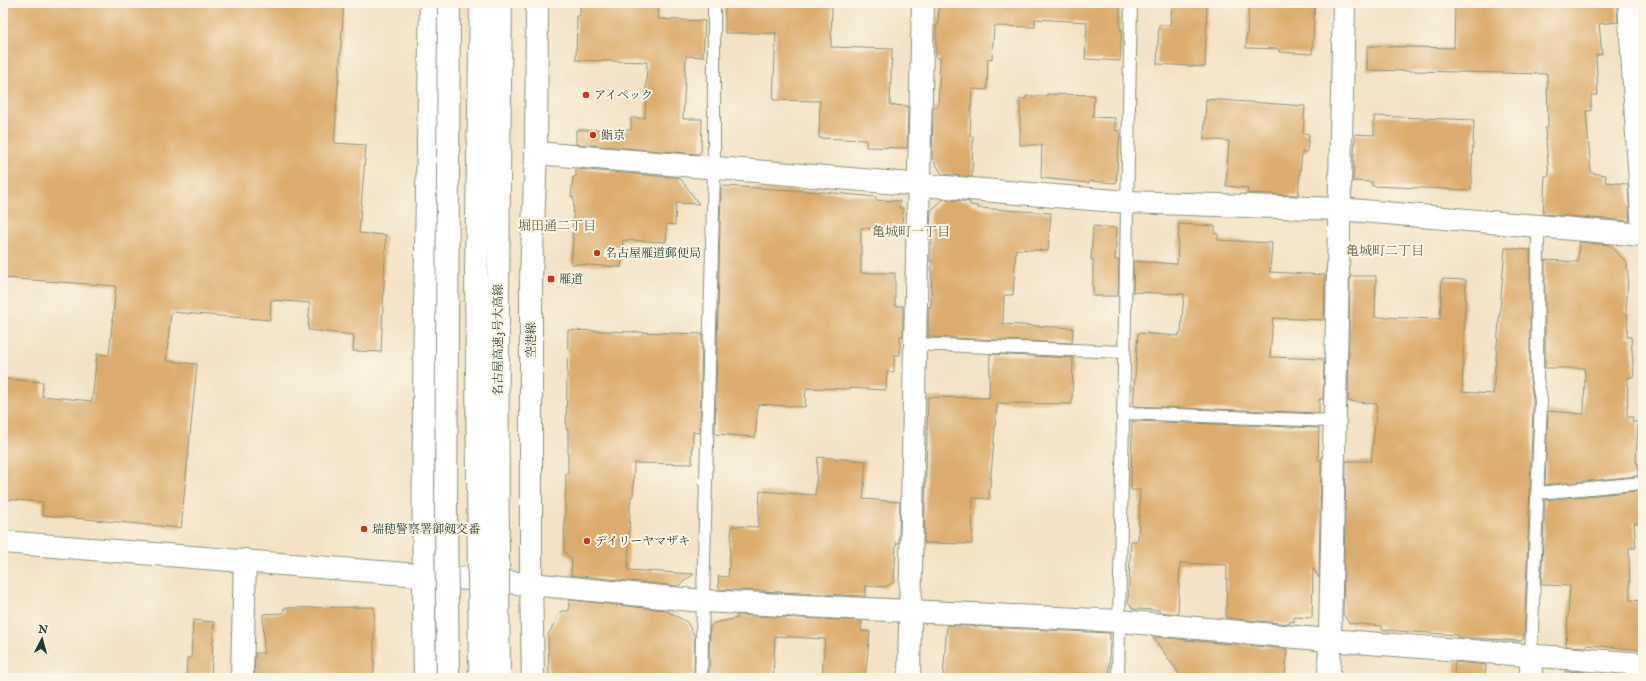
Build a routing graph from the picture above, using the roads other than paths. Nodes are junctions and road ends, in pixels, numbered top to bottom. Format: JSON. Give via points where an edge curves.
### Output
{"nodes":[{"id":1,"x":431,"y":3,"type":"edge"},
{"id":2,"x":449,"y":3,"type":"edge"},
{"id":3,"x":481,"y":3,"type":"edge"},
{"id":4,"x":501,"y":3,"type":"edge"},
{"id":5,"x":537,"y":3,"type":"edge"},
{"id":6,"x":714,"y":3,"type":"edge"},
{"id":7,"x":923,"y":3,"type":"edge"},
{"id":8,"x":1131,"y":3,"type":"edge"},
{"id":9,"x":1344,"y":3,"type":"edge"},
{"id":10,"x":1629,"y":3,"type":"edge"},
{"id":11,"x":536,"y":153,"type":"junction"},
{"id":12,"x":714,"y":169,"type":"junction"},
{"id":13,"x":919,"y":184,"type":"junction"},
{"id":14,"x":1127,"y":202,"type":"junction"},
{"id":15,"x":1339,"y":209,"type":"junction"},
{"id":16,"x":1538,"y":226,"type":"junction"},
{"id":17,"x":1643,"y":234,"type":"edge"},
{"id":18,"x":915,"y":344,"type":"junction"},
{"id":19,"x":1124,"y":352,"type":"junction"},
{"id":20,"x":1123,"y":413,"type":"junction"},
{"id":21,"x":1334,"y":421,"type":"junction"},
{"id":22,"x":1643,"y":483,"type":"edge"},
{"id":23,"x":1537,"y":493,"type":"junction"},
{"id":24,"x":3,"y":542,"type":"edge"},
{"id":25,"x":245,"y":560,"type":"junction"},
{"id":26,"x":423,"y":576,"type":"junction"},
{"id":27,"x":531,"y":584,"type":"junction"},
{"id":28,"x":702,"y":602,"type":"junction"},
{"id":29,"x":910,"y":612,"type":"junction"},
{"id":30,"x":1118,"y":621,"type":"junction"},
{"id":31,"x":1329,"y":640,"type":"junction"},
{"id":32,"x":1531,"y":655,"type":"junction"},
{"id":33,"x":1643,"y":664,"type":"edge"},
{"id":34,"x":242,"y":678,"type":"edge"},
{"id":35,"x":425,"y":678,"type":"edge"},
{"id":36,"x":448,"y":678,"type":"edge"},
{"id":37,"x":480,"y":678,"type":"edge"},
{"id":38,"x":499,"y":678,"type":"edge"},
{"id":39,"x":533,"y":678,"type":"edge"},
{"id":40,"x":701,"y":678,"type":"edge"},
{"id":41,"x":909,"y":678,"type":"edge"},
{"id":42,"x":1118,"y":678,"type":"edge"},
{"id":43,"x":1329,"y":678,"type":"edge"},
{"id":44,"x":1531,"y":678,"type":"edge"}],
"edges":[{"from":1,"to":26,"type":"main road"},
{"from":2,"to":36,"type":"main road","bridge":true,"via":[[446,517]]},
{"from":3,"to":37,"type":"main road","bridge":true,"via":[[476,267]]},
{"from":4,"to":38,"type":"main road","name":"名古屋高速3号大高線","bridge":true,"via":[[497,516]]},
{"from":5,"to":11,"type":"main road","name":"空港線"},
{"from":6,"to":12,"type":"lane"},
{"from":7,"to":13,"type":"main road"},
{"from":8,"to":14,"type":"lane"},
{"from":9,"to":15,"type":"main road"},
{"from":10,"to":17,"type":"main road"},
{"from":11,"to":12,"type":"main road"},
{"from":11,"to":27,"type":"main road","name":"空港線","via":[[531,278]]},
{"from":12,"to":13,"type":"main road"},
{"from":12,"to":28,"type":"lane"},
{"from":13,"to":14,"type":"main road"},
{"from":13,"to":18,"type":"main road"},
{"from":14,"to":15,"type":"main road"},
{"from":14,"to":19,"type":"lane"},
{"from":15,"to":16,"type":"main road"},
{"from":15,"to":21,"type":"main road"},
{"from":16,"to":17,"type":"main road"},
{"from":16,"to":23,"type":"lane","via":[[1537,378],[1541,400]]},
{"from":18,"to":19,"type":"lane"},
{"from":18,"to":29,"type":"main road"},
{"from":19,"to":20,"type":"lane"},
{"from":20,"to":21,"type":"lane"},
{"from":20,"to":30,"type":"lane"},
{"from":21,"to":31,"type":"main road"},
{"from":22,"to":23,"type":"lane"},
{"from":23,"to":32,"type":"lane"},
{"from":24,"to":25,"type":"main road"},
{"from":25,"to":26,"type":"main road"},
{"from":25,"to":34,"type":"main road"},
{"from":26,"to":27,"type":"main road"},
{"from":26,"to":35,"type":"main road"},
{"from":27,"to":28,"type":"main road"},
{"from":27,"to":39,"type":"main road","name":"空港線"},
{"from":28,"to":29,"type":"main road"},
{"from":28,"to":40,"type":"lane"},
{"from":29,"to":30,"type":"main road"},
{"from":29,"to":41,"type":"main road"},
{"from":30,"to":31,"type":"main road"},
{"from":30,"to":42,"type":"lane"},
{"from":31,"to":32,"type":"main road"},
{"from":31,"to":43,"type":"main road"},
{"from":32,"to":33,"type":"main road"},
{"from":32,"to":44,"type":"main road"}]}
